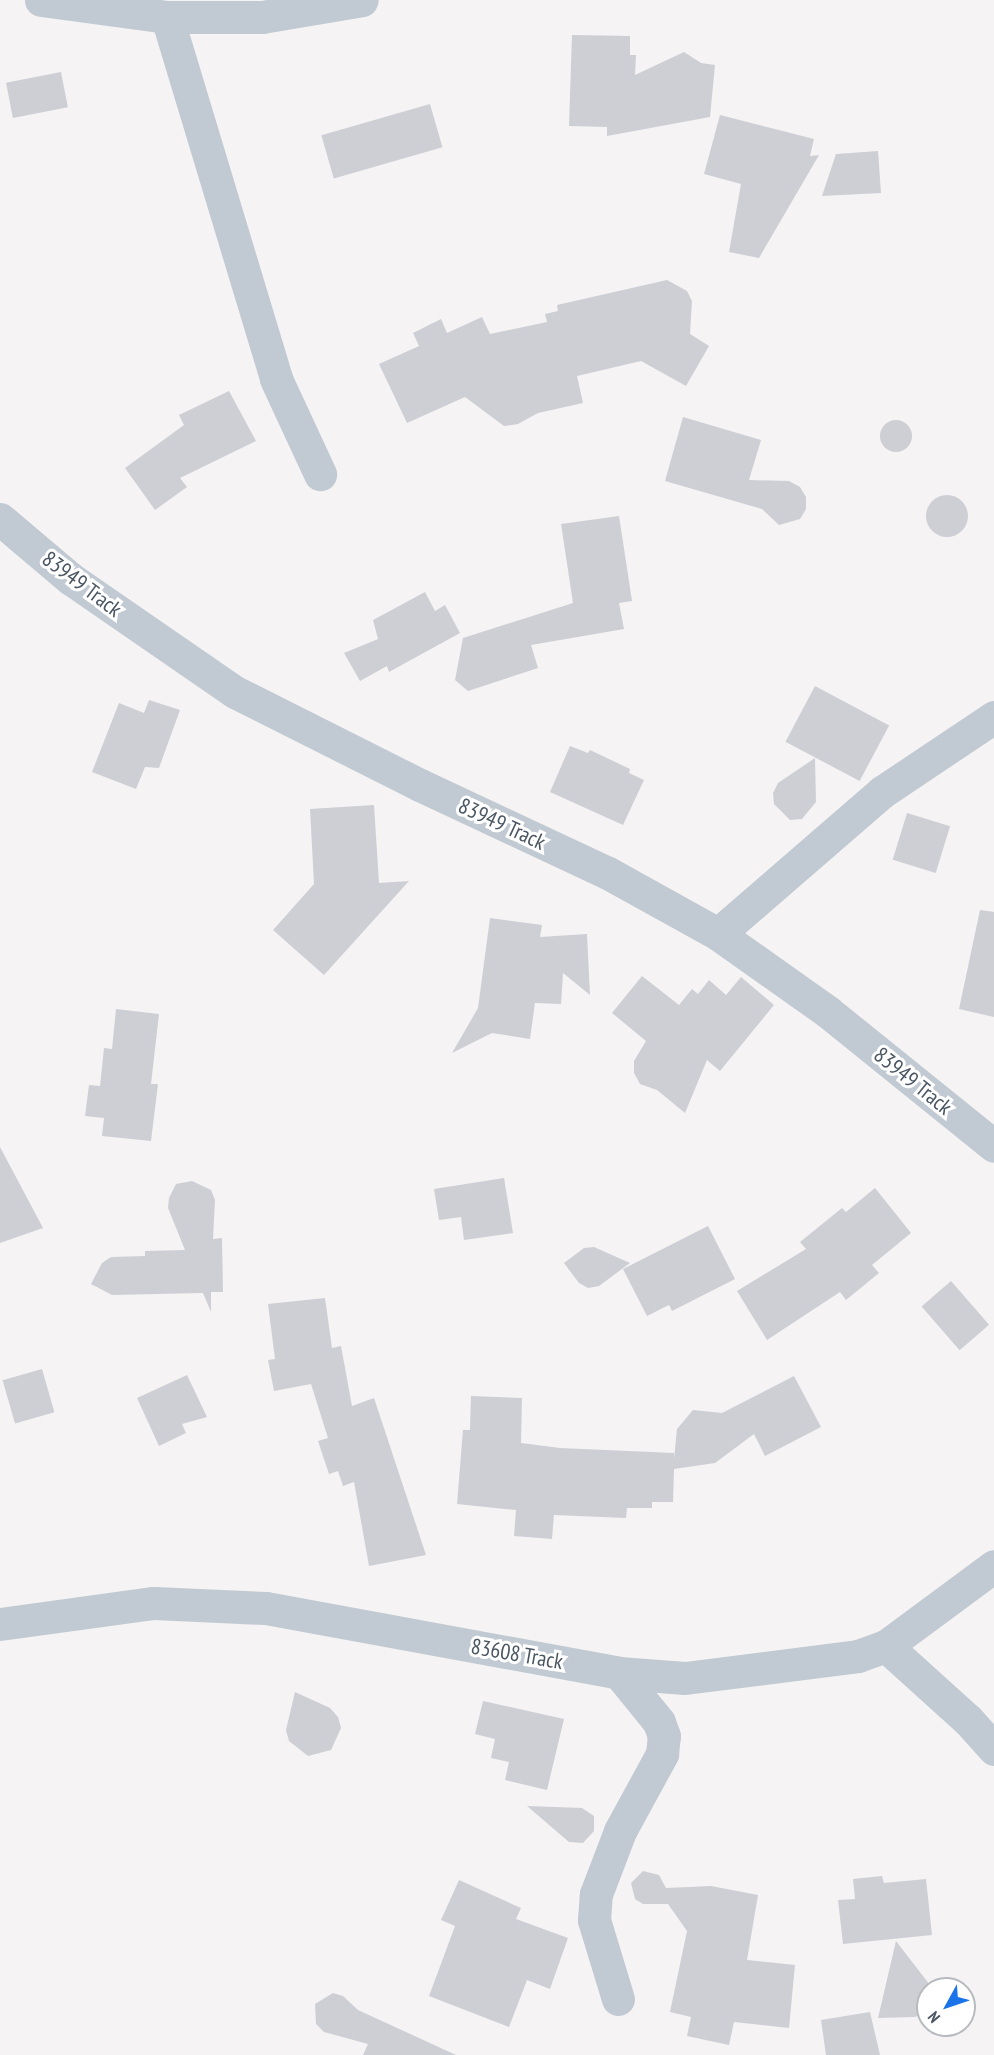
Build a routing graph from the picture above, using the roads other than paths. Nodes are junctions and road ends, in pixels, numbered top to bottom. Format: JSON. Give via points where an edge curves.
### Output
{"nodes":[{"id":1,"x":41,"y":0,"type":"edge"},
{"id":2,"x":362,"y":0,"type":"edge"},
{"id":3,"x":168,"y":17,"type":"junction"},
{"id":4,"x":320,"y":474,"type":"dead end"},
{"id":5,"x":0,"y":519,"type":"edge"},
{"id":6,"x":994,"y":717,"type":"edge"},
{"id":7,"x":718,"y":934,"type":"junction"},
{"id":8,"x":994,"y":1146,"type":"edge"},
{"id":9,"x":994,"y":1566,"type":"edge"},
{"id":10,"x":0,"y":1623,"type":"edge"},
{"id":11,"x":885,"y":1646,"type":"junction"},
{"id":12,"x":619,"y":1673,"type":"junction"},
{"id":13,"x":994,"y":1749,"type":"edge"},
{"id":14,"x":618,"y":1999,"type":"dead end"}],
"edges":[{"from":1,"to":3,"type":"street"},
{"from":2,"to":3,"type":"street","via":[[262,17]]},
{"from":3,"to":4,"type":"street","via":[[276,379]]},
{"from":5,"to":7,"type":"street","name":"83949 Track","via":[[71,579],[235,692],[608,873]]},
{"from":6,"to":7,"type":"street","via":[[882,792]]},
{"from":7,"to":8,"type":"street","name":"83949 Track","via":[[828,1012]]},
{"from":9,"to":11,"type":"street","name":"83608 Track"},
{"from":10,"to":12,"type":"street","name":"83608 Track","via":[[154,1603],[266,1608]]},
{"from":11,"to":12,"type":"street","name":"83608 Track","via":[[858,1656],[685,1678]]},
{"from":11,"to":13,"type":"street","via":[[968,1720]]},
{"from":12,"to":14,"type":"street","via":[[659,1722],[664,1736],[662,1754],[620,1831],[596,1894],[594,1920]]}]}
